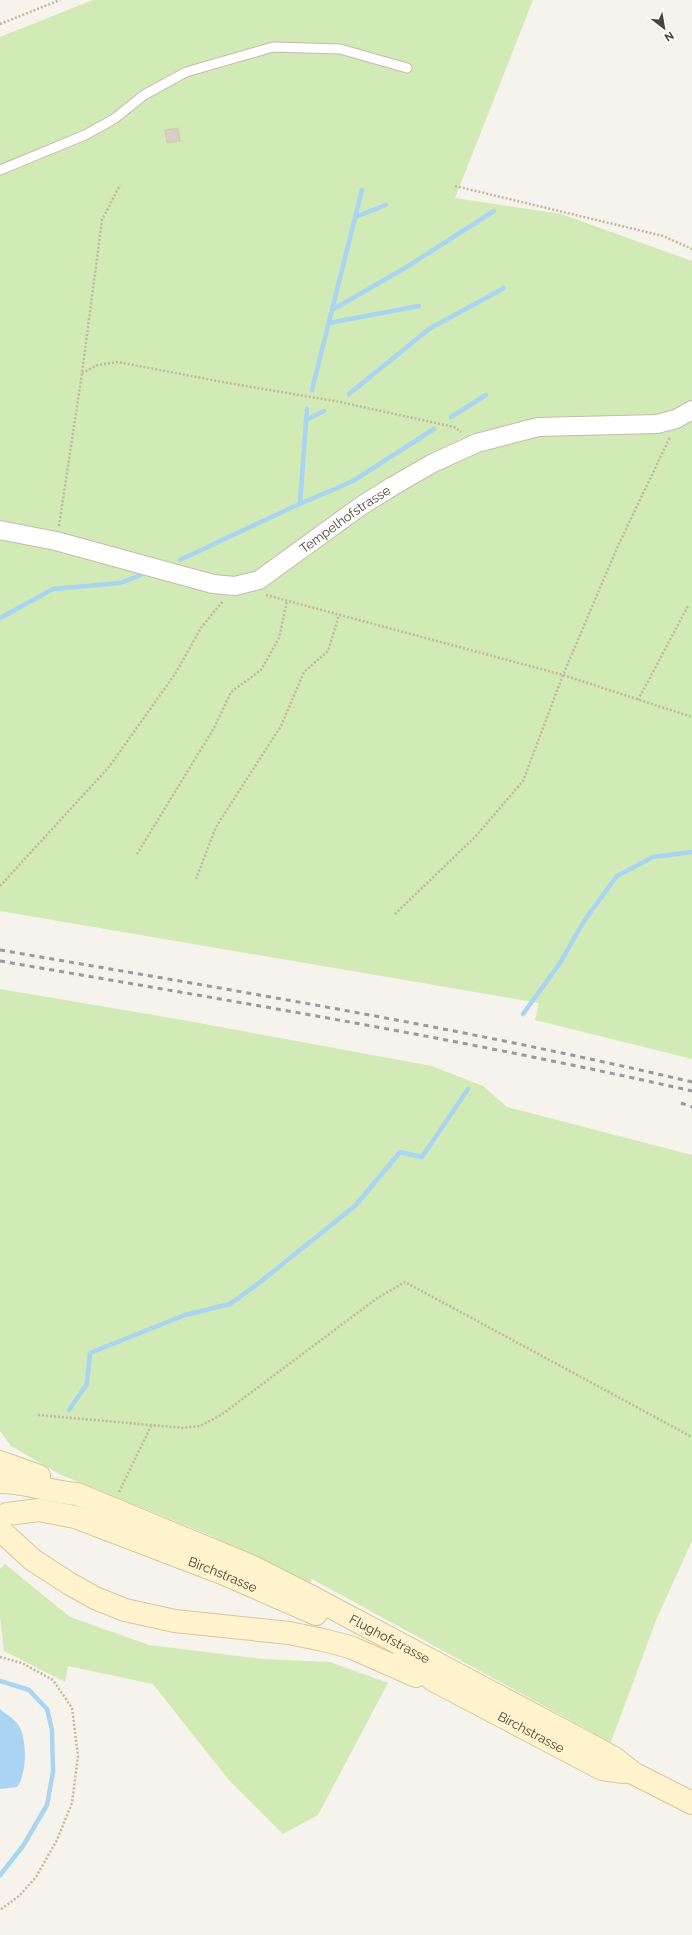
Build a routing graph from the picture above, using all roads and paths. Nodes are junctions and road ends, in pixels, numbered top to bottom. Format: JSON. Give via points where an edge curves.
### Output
{"nodes":[{"id":1,"x":60,"y":0,"type":"edge"},
{"id":2,"x":0,"y":24,"type":"edge"},
{"id":3,"x":407,"y":68,"type":"dead end"},
{"id":4,"x":0,"y":170,"type":"edge"},
{"id":5,"x":120,"y":185,"type":"dead end"},
{"id":6,"x":455,"y":186,"type":"dead end"},
{"id":7,"x":692,"y":249,"type":"edge"},
{"id":8,"x":82,"y":373,"type":"junction"},
{"id":9,"x":692,"y":410,"type":"edge"},
{"id":10,"x":676,"y":419,"type":"junction"},
{"id":11,"x":477,"y":443,"type":"junction"},
{"id":12,"x":0,"y":530,"type":"edge"},
{"id":13,"x":56,"y":540,"type":"junction"},
{"id":14,"x":235,"y":586,"type":"junction"},
{"id":15,"x":265,"y":595,"type":"dead end"},
{"id":16,"x":287,"y":601,"type":"junction"},
{"id":17,"x":688,"y":606,"type":"dead end"},
{"id":18,"x":339,"y":615,"type":"junction"},
{"id":19,"x":563,"y":675,"type":"junction"},
{"id":20,"x":638,"y":700,"type":"junction"},
{"id":21,"x":692,"y":717,"type":"edge"},
{"id":22,"x":137,"y":854,"type":"dead end"},
{"id":23,"x":196,"y":879,"type":"dead end"},
{"id":24,"x":0,"y":886,"type":"edge"},
{"id":25,"x":395,"y":914,"type":"dead end"},
{"id":26,"x":38,"y":1415,"type":"dead end"},
{"id":27,"x":152,"y":1424,"type":"junction"},
{"id":28,"x":692,"y":1436,"type":"edge"},
{"id":29,"x":0,"y":1462,"type":"edge"},
{"id":30,"x":0,"y":1482,"type":"edge"},
{"id":31,"x":77,"y":1494,"type":"junction"},
{"id":32,"x":112,"y":1508,"type":"junction"},
{"id":33,"x":0,"y":1517,"type":"edge"},
{"id":34,"x":0,"y":1530,"type":"edge"},
{"id":35,"x":0,"y":1657,"type":"edge"},
{"id":36,"x":433,"y":1680,"type":"junction"},
{"id":37,"x":633,"y":1773,"type":"junction"},
{"id":38,"x":692,"y":1803,"type":"edge"},
{"id":39,"x":0,"y":1910,"type":"edge"}],
"edges":[{"from":1,"to":2,"type":"path"},
{"from":3,"to":4,"type":"lane","via":[[340,49],[273,47],[186,72],[144,95],[114,118],[85,135]]},
{"from":5,"to":8,"type":"path","via":[[102,220]]},
{"from":6,"to":7,"type":"path","via":[[663,236]]},
{"from":8,"to":11,"type":"path","via":[[98,365],[118,362],[340,402],[454,427]]},
{"from":8,"to":13,"type":"path"},
{"from":9,"to":10,"type":"street","name":"Tempelhofstrasse"},
{"from":10,"to":11,"type":"street","name":"Tempelhofstrasse","via":[[657,424],[538,427]]},
{"from":10,"to":19,"type":"path","via":[[669,442],[617,548]]},
{"from":11,"to":14,"type":"street","name":"Tempelhofstrasse","via":[[433,463],[361,506],[259,580]]},
{"from":12,"to":13,"type":"street","name":"Tempelhofstrasse"},
{"from":13,"to":14,"type":"street","name":"Tempelhofstrasse","via":[[213,584]]},
{"from":14,"to":24,"type":"path","via":[[201,628],[175,674],[109,767]]},
{"from":15,"to":16,"type":"path"},
{"from":16,"to":18,"type":"path"},
{"from":16,"to":22,"type":"path","via":[[278,638],[261,670],[231,692],[214,728]]},
{"from":17,"to":20,"type":"path"},
{"from":18,"to":19,"type":"path"},
{"from":18,"to":23,"type":"path","via":[[328,651],[304,672],[281,726],[216,827]]},
{"from":19,"to":20,"type":"path"},
{"from":19,"to":25,"type":"path","via":[[523,781],[476,836]]},
{"from":20,"to":21,"type":"path"},
{"from":26,"to":27,"type":"path"},
{"from":27,"to":28,"type":"path","via":[[184,1428],[200,1426],[221,1415],[376,1299],[405,1282]]},
{"from":27,"to":32,"type":"path"},
{"from":29,"to":31,"type":"main road","via":[[64,1483]]},
{"from":30,"to":31,"type":"main road"},
{"from":31,"to":32,"type":"main road","name":"Flughofstrasse"},
{"from":32,"to":37,"type":"main road","name":"Flughofstrasse","via":[[253,1567],[583,1741],[614,1758]]},
{"from":33,"to":36,"type":"main road","name":"Birchstrasse","via":[[39,1510],[75,1517],[222,1573],[306,1610],[418,1667]]},
{"from":34,"to":36,"type":"main road","name":"Birchstrasse","via":[[32,1560],[95,1598],[124,1610],[175,1621],[289,1633],[323,1640],[350,1647],[413,1675]]},
{"from":35,"to":39,"type":"path","via":[[22,1663],[53,1680],[72,1708],[78,1756],[72,1803],[57,1840],[36,1877],[19,1896]]},
{"from":36,"to":37,"type":"main road","name":"Birchstrasse","via":[[602,1769]]},
{"from":37,"to":38,"type":"main road","name":"Flughofstrasse"}]}
